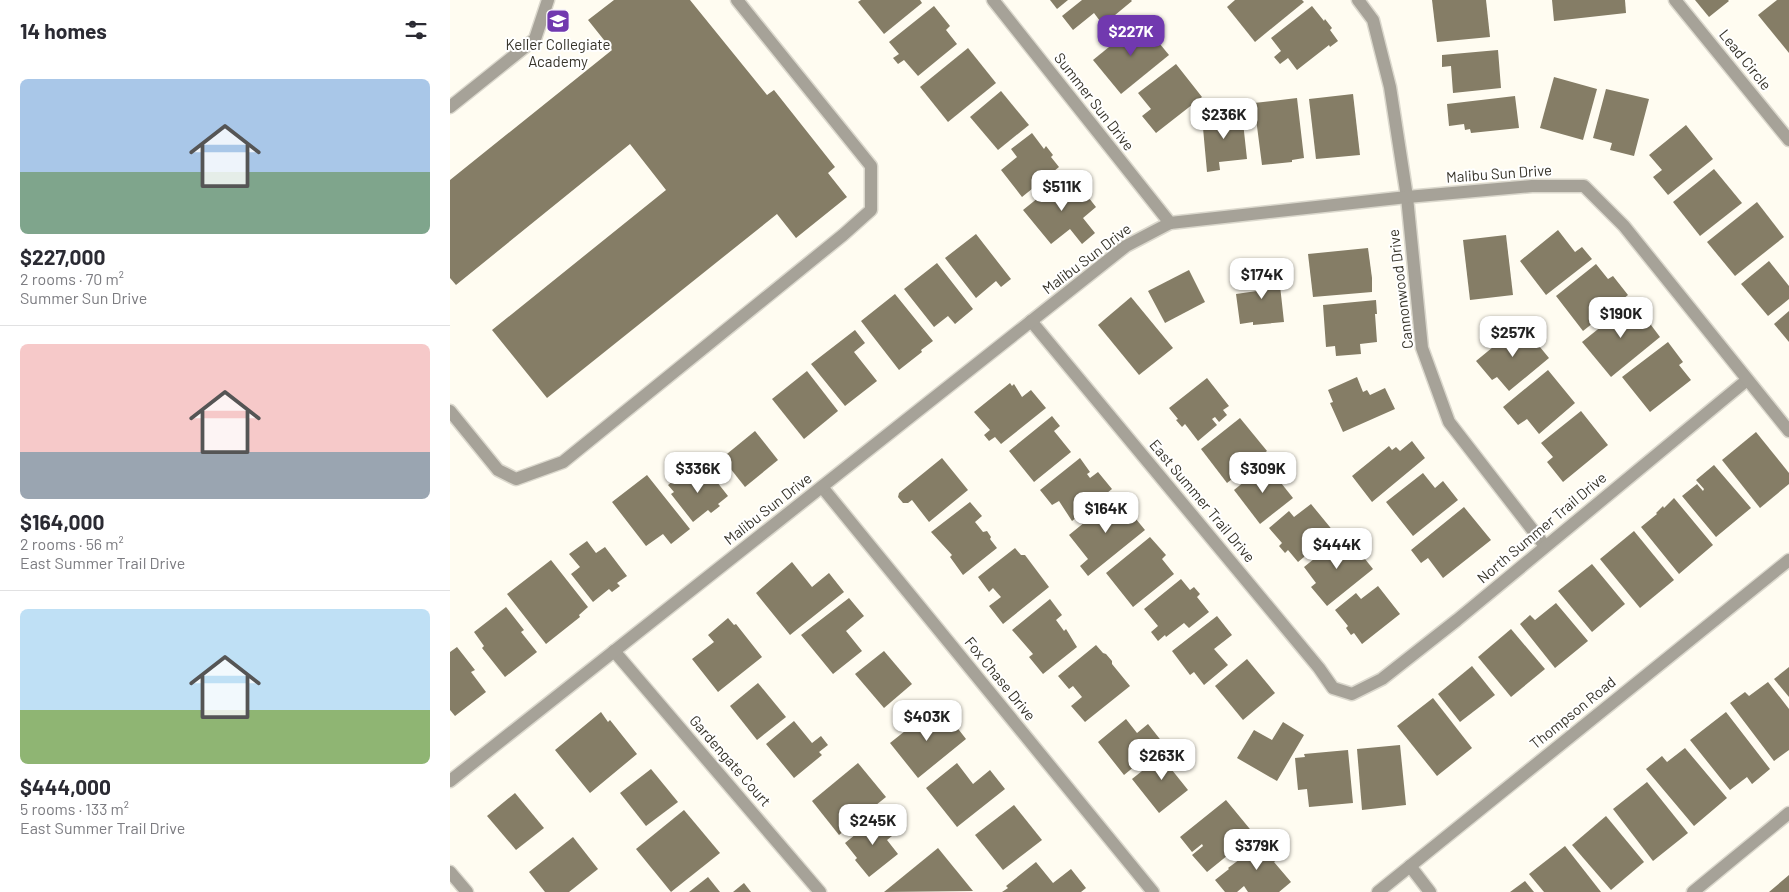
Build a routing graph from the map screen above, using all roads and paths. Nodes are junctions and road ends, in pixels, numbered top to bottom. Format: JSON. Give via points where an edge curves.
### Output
{"nodes":[{"id":1,"x":548,"y":0,"type":"edge"},
{"id":2,"x":737,"y":0,"type":"edge"},
{"id":3,"x":993,"y":0,"type":"edge"},
{"id":4,"x":1358,"y":0,"type":"edge"},
{"id":5,"x":1675,"y":0,"type":"edge"},
{"id":6,"x":450,"y":107,"type":"edge"},
{"id":7,"x":1789,"y":140,"type":"edge"},
{"id":8,"x":1407,"y":198,"type":"junction"},
{"id":9,"x":1170,"y":223,"type":"junction"},
{"id":10,"x":1031,"y":321,"type":"junction"},
{"id":11,"x":1747,"y":380,"type":"junction"},
{"id":12,"x":450,"y":411,"type":"edge"},
{"id":13,"x":1789,"y":431,"type":"edge"},
{"id":14,"x":822,"y":487,"type":"junction"},
{"id":15,"x":1545,"y":546,"type":"junction"},
{"id":16,"x":1789,"y":560,"type":"edge"},
{"id":17,"x":614,"y":651,"type":"junction"},
{"id":18,"x":1352,"y":694,"type":"joint"},
{"id":19,"x":450,"y":781,"type":"edge"},
{"id":20,"x":1789,"y":813,"type":"edge"},
{"id":21,"x":1410,"y":866,"type":"junction"},
{"id":22,"x":450,"y":872,"type":"edge"},
{"id":23,"x":467,"y":892,"type":"edge"},
{"id":24,"x":820,"y":892,"type":"edge"},
{"id":25,"x":1153,"y":892,"type":"edge"},
{"id":26,"x":1378,"y":892,"type":"edge"},
{"id":27,"x":1430,"y":892,"type":"edge"},
{"id":28,"x":1693,"y":892,"type":"edge"}],
"edges":[{"from":1,"to":6,"type":"street","via":[[534,39]]},
{"from":2,"to":12,"type":"street","via":[[871,166],[871,210],[564,462],[516,479],[498,470]]},
{"from":3,"to":9,"type":"street","name":"Summer Sun Drive"},
{"from":4,"to":8,"type":"street","name":"Cannonwood Drive","via":[[1373,20],[1384,57]]},
{"from":5,"to":7,"type":"street","name":"Lead Circle"},
{"from":8,"to":9,"type":"street","name":"Malibu Sun Drive"},
{"from":8,"to":11,"type":"street","name":"Malibu Sun Drive","via":[[1532,186],[1584,186],[1624,226]]},
{"from":8,"to":15,"type":"street","name":"Cannonwood Drive","via":[[1422,348],[1449,422]]},
{"from":9,"to":10,"type":"street","name":"Malibu Sun Drive","via":[[1126,246]]},
{"from":10,"to":14,"type":"street","name":"Malibu Sun Drive"},
{"from":10,"to":18,"type":"street","name":"East Summer Trail Drive","via":[[1333,688]]},
{"from":11,"to":13,"type":"street","name":"Malibu Sun Drive"},
{"from":11,"to":15,"type":"street","name":"North Summer Trail Drive"},
{"from":14,"to":17,"type":"street","name":"Malibu Sun Drive"},
{"from":14,"to":25,"type":"street","name":"Fox Chase Drive"},
{"from":15,"to":18,"type":"street","name":"North Summer Trail Drive","via":[[1382,679]]},
{"from":16,"to":21,"type":"street","name":"Thompson Road"},
{"from":17,"to":19,"type":"street","name":"Malibu Sun Drive"},
{"from":17,"to":24,"type":"street","name":"Gardengate Court"},
{"from":20,"to":28,"type":"street"},
{"from":21,"to":26,"type":"street","name":"Thompson Road"},
{"from":21,"to":27,"type":"street"},
{"from":22,"to":23,"type":"street"}]}
